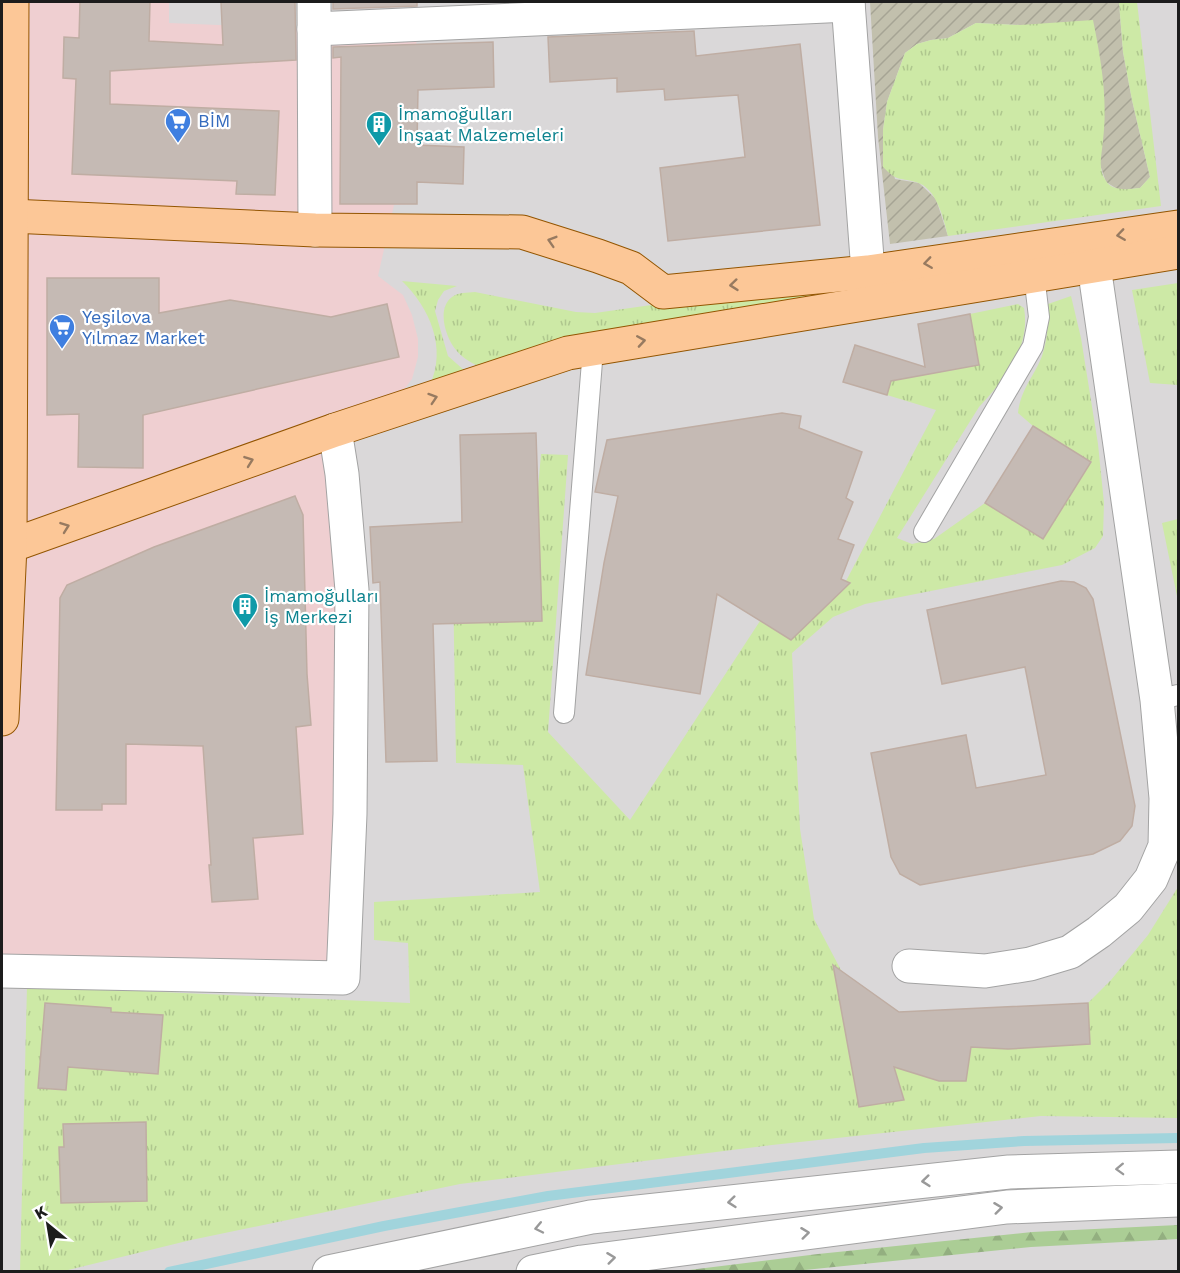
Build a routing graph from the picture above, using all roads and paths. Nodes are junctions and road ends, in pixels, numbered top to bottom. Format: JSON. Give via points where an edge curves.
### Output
{"nodes":[{"id":1,"x":12,"y":2,"type":"edge"},
{"id":2,"x":848,"y":3,"type":"edge"},
{"id":3,"x":314,"y":15,"type":"edge"},
{"id":4,"x":6,"y":145,"type":"edge"},
{"id":5,"x":11,"y":216,"type":"junction"},
{"id":6,"x":1179,"y":227,"type":"edge"},
{"id":7,"x":315,"y":230,"type":"junction"},
{"id":8,"x":1179,"y":252,"type":"edge"},
{"id":9,"x":1094,"y":266,"type":"junction"},
{"id":10,"x":868,"y":272,"type":"junction"},
{"id":11,"x":1034,"y":275,"type":"junction"},
{"id":12,"x":593,"y":349,"type":"junction"},
{"id":13,"x":6,"y":401,"type":"edge"},
{"id":14,"x":335,"y":430,"type":"junction"},
{"id":15,"x":924,"y":532,"type":"dead end"},
{"id":16,"x":6,"y":546,"type":"edge"},
{"id":17,"x":1168,"y":697,"type":"edge"},
{"id":18,"x":564,"y":713,"type":"dead end"},
{"id":19,"x":2,"y":719,"type":"edge"},
{"id":20,"x":909,"y":966,"type":"dead end"},
{"id":21,"x":2,"y":971,"type":"edge"},
{"id":22,"x":1179,"y":1167,"type":"edge"},
{"id":23,"x":1179,"y":1200,"type":"edge"},
{"id":24,"x":328,"y":1272,"type":"edge"},
{"id":25,"x":533,"y":1272,"type":"edge"}],
"edges":[{"from":1,"to":4,"type":"main road"},
{"from":2,"to":3,"type":"street"},
{"from":2,"to":10,"type":"street"},
{"from":3,"to":7,"type":"street"},
{"from":4,"to":5,"type":"main road"},
{"from":5,"to":7,"type":"main road"},
{"from":5,"to":13,"type":"main road"},
{"from":6,"to":10,"type":"main road","one_way":true},
{"from":10,"to":7,"type":"main road","one_way":true,"via":[[663,292],[631,268],[522,232]]},
{"from":8,"to":9,"type":"main road"},
{"from":9,"to":11,"type":"main road"},
{"from":9,"to":17,"type":"street"},
{"from":12,"to":11,"type":"main road","one_way":true},
{"from":11,"to":15,"type":"lane","via":[[1039,317],[1033,346]]},
{"from":14,"to":12,"type":"main road","one_way":true,"via":[[568,353]]},
{"from":12,"to":18,"type":"lane"},
{"from":13,"to":16,"type":"main road"},
{"from":16,"to":14,"type":"main road","one_way":true},
{"from":14,"to":21,"type":"street","via":[[352,590],[350,813],[343,978]]},
{"from":16,"to":19,"type":"main road"},
{"from":17,"to":20,"type":"street","via":[[1165,846],[1151,879],[1128,908],[1070,952],[1030,964],[985,971]]},
{"from":22,"to":24,"type":"street","one_way":true,"via":[[1009,1172],[591,1217]]},
{"from":25,"to":23,"type":"street","one_way":true,"via":[[582,1262],[1007,1207]]}]}
